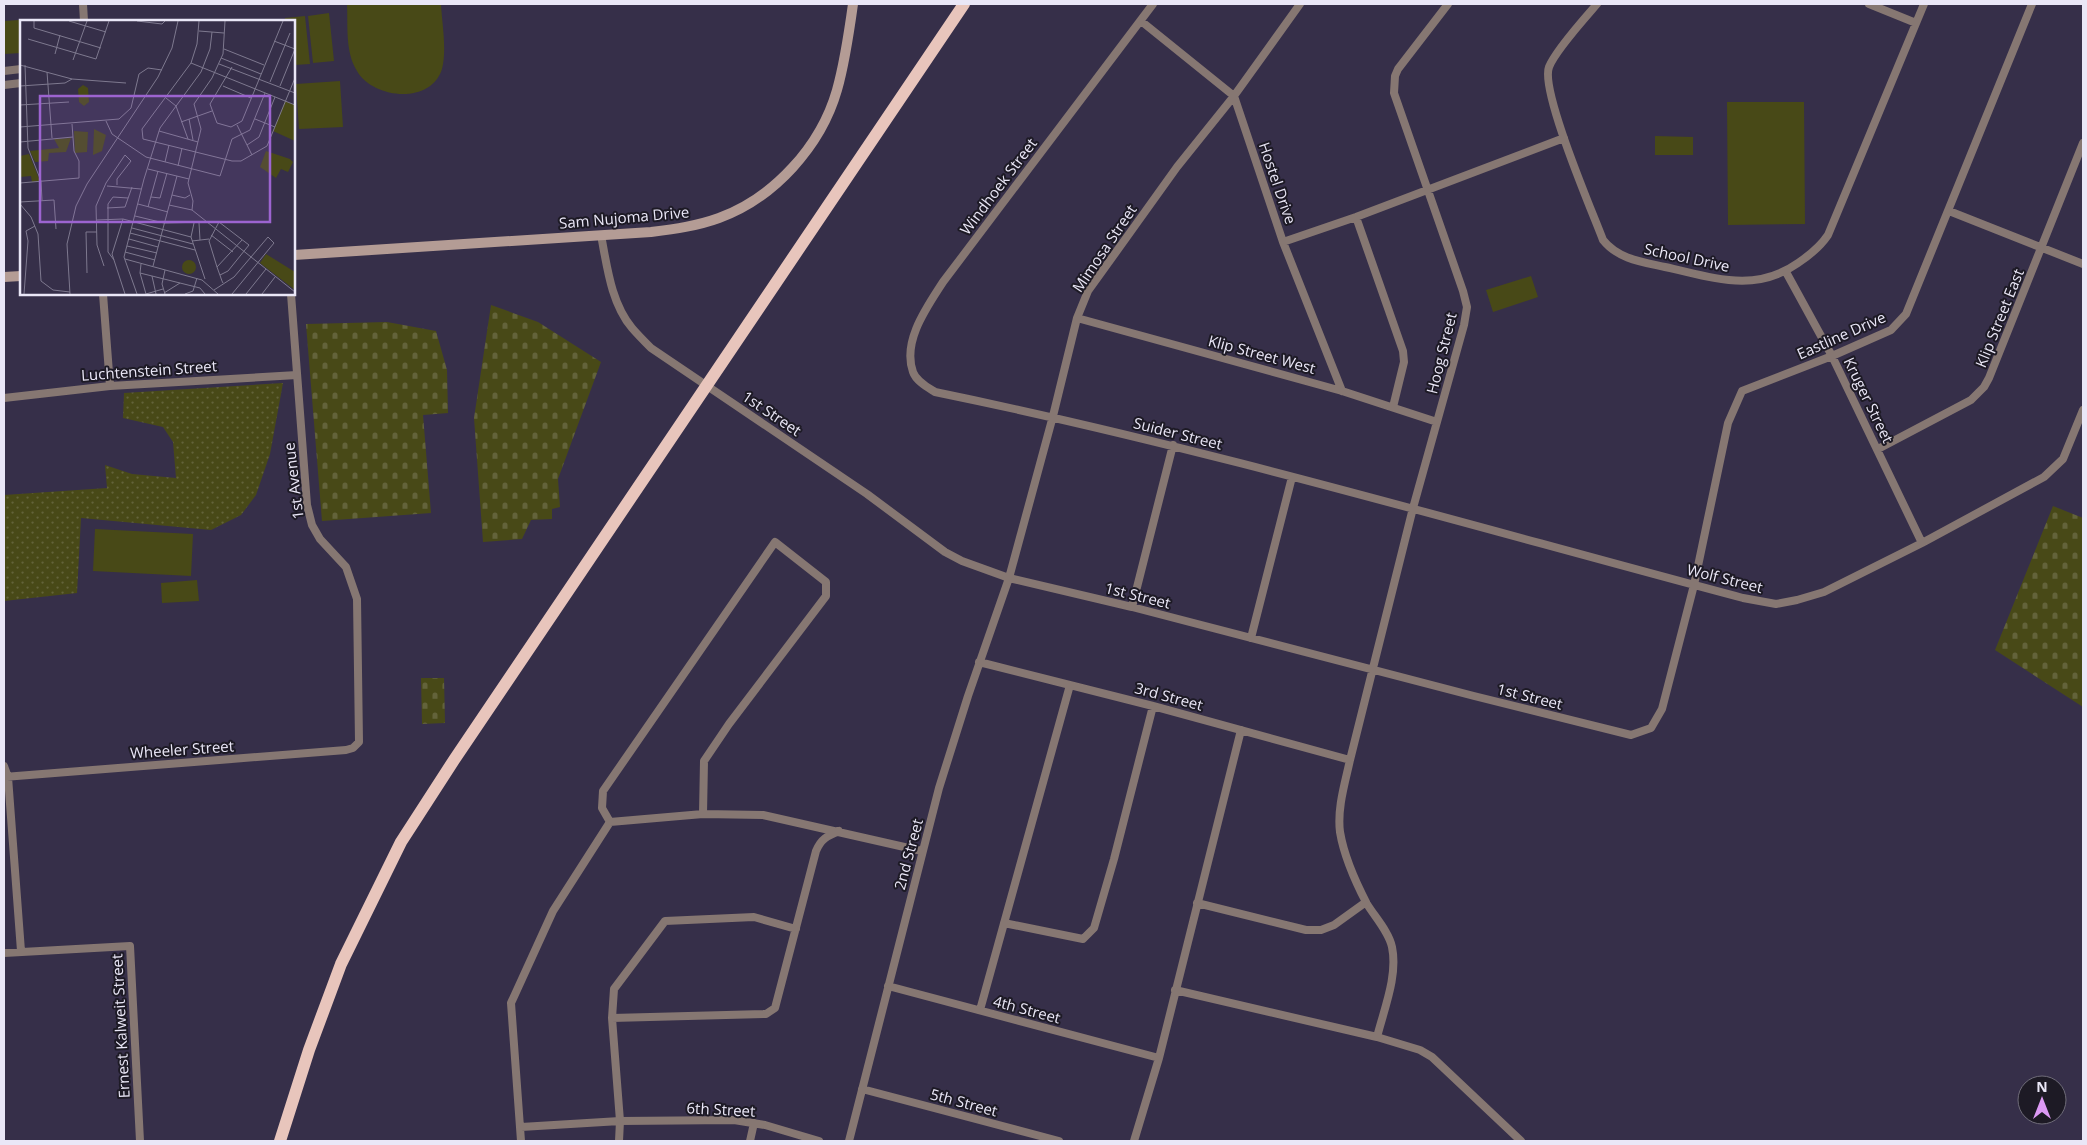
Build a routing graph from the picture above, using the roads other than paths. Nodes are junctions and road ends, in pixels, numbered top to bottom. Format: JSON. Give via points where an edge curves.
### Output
{"nodes":[{"id":1,"x":83,"y":4,"type":"edge"},
{"id":2,"x":853,"y":4,"type":"edge"},
{"id":3,"x":964,"y":4,"type":"edge"},
{"id":4,"x":1153,"y":4,"type":"edge"},
{"id":5,"x":1300,"y":4,"type":"edge"},
{"id":6,"x":1448,"y":4,"type":"edge"},
{"id":7,"x":1597,"y":4,"type":"edge"},
{"id":8,"x":1870,"y":4,"type":"edge"},
{"id":9,"x":1924,"y":4,"type":"edge"},
{"id":10,"x":2032,"y":4,"type":"edge"},
{"id":11,"x":84,"y":20,"type":"edge"},
{"id":12,"x":1140,"y":20,"type":"junction"},
{"id":13,"x":1916,"y":24,"type":"junction"},
{"id":14,"x":20,"y":69,"type":"edge"},
{"id":15,"x":4,"y":71,"type":"edge"},
{"id":16,"x":20,"y":83,"type":"edge"},
{"id":17,"x":4,"y":84,"type":"edge"},
{"id":18,"x":1234,"y":96,"type":"junction"},
{"id":19,"x":1564,"y":138,"type":"junction"},
{"id":20,"x":2083,"y":143,"type":"edge"},
{"id":21,"x":1428,"y":190,"type":"junction"},
{"id":22,"x":1949,"y":211,"type":"junction"},
{"id":23,"x":1356,"y":217,"type":"junction"},
{"id":24,"x":601,"y":235,"type":"junction"},
{"id":25,"x":1283,"y":242,"type":"junction"},
{"id":26,"x":2041,"y":248,"type":"junction"},
{"id":27,"x":295,"y":255,"type":"edge"},
{"id":28,"x":2083,"y":264,"type":"edge"},
{"id":29,"x":1786,"y":272,"type":"junction"},
{"id":30,"x":20,"y":276,"type":"edge"},
{"id":31,"x":4,"y":277,"type":"edge"},
{"id":32,"x":103,"y":295,"type":"edge"},
{"id":33,"x":291,"y":295,"type":"edge"},
{"id":34,"x":1077,"y":318,"type":"junction"},
{"id":35,"x":1832,"y":356,"type":"junction"},
{"id":36,"x":297,"y":375,"type":"junction"},
{"id":37,"x":110,"y":386,"type":"junction"},
{"id":38,"x":1342,"y":391,"type":"junction"},
{"id":39,"x":935,"y":392,"type":"joint"},
{"id":40,"x":4,"y":398,"type":"edge"},
{"id":41,"x":1393,"y":407,"type":"junction"},
{"id":42,"x":2083,"y":410,"type":"edge"},
{"id":43,"x":1053,"y":416,"type":"junction"},
{"id":44,"x":1437,"y":422,"type":"junction"},
{"id":45,"x":1173,"y":445,"type":"junction"},
{"id":46,"x":1878,"y":449,"type":"junction"},
{"id":47,"x":1292,"y":477,"type":"junction"},
{"id":48,"x":1413,"y":508,"type":"junction"},
{"id":49,"x":1922,"y":543,"type":"junction"},
{"id":50,"x":1009,"y":578,"type":"junction"},
{"id":51,"x":1694,"y":585,"type":"junction"},
{"id":52,"x":1132,"y":607,"type":"junction"},
{"id":53,"x":1250,"y":638,"type":"junction"},
{"id":54,"x":979,"y":662,"type":"junction"},
{"id":55,"x":1373,"y":669,"type":"junction"},
{"id":56,"x":1070,"y":685,"type":"junction"},
{"id":57,"x":1153,"y":706,"type":"junction"},
{"id":58,"x":1241,"y":730,"type":"junction"},
{"id":59,"x":359,"y":742,"type":"joint"},
{"id":60,"x":1350,"y":760,"type":"junction"},
{"id":61,"x":4,"y":766,"type":"edge"},
{"id":62,"x":6,"y":777,"type":"edge"},
{"id":63,"x":703,"y":814,"type":"junction"},
{"id":64,"x":610,"y":822,"type":"junction"},
{"id":65,"x":839,"y":831,"type":"junction"},
{"id":66,"x":922,"y":850,"type":"junction"},
{"id":67,"x":1366,"y":902,"type":"junction"},
{"id":68,"x":1197,"y":903,"type":"junction"},
{"id":69,"x":1004,"y":923,"type":"junction"},
{"id":70,"x":796,"y":929,"type":"junction"},
{"id":71,"x":21,"y":952,"type":"junction"},
{"id":72,"x":4,"y":953,"type":"edge"},
{"id":73,"x":888,"y":986,"type":"junction"},
{"id":74,"x":1175,"y":990,"type":"junction"},
{"id":75,"x":980,"y":1010,"type":"junction"},
{"id":76,"x":612,"y":1018,"type":"junction"},
{"id":77,"x":1377,"y":1037,"type":"junction"},
{"id":78,"x":1159,"y":1058,"type":"junction"},
{"id":79,"x":862,"y":1089,"type":"junction"},
{"id":80,"x":620,"y":1120,"type":"junction"},
{"id":81,"x":754,"y":1123,"type":"junction"},
{"id":82,"x":521,"y":1127,"type":"junction"},
{"id":83,"x":140,"y":1141,"type":"edge"},
{"id":84,"x":280,"y":1141,"type":"edge"},
{"id":85,"x":521,"y":1141,"type":"edge"},
{"id":86,"x":619,"y":1141,"type":"edge"},
{"id":87,"x":750,"y":1141,"type":"edge"},
{"id":88,"x":819,"y":1141,"type":"edge"},
{"id":89,"x":849,"y":1141,"type":"edge"},
{"id":90,"x":1059,"y":1141,"type":"edge"},
{"id":91,"x":1134,"y":1141,"type":"edge"},
{"id":92,"x":1521,"y":1141,"type":"edge"}],
"edges":[{"from":1,"to":11,"type":"street"},
{"from":2,"to":24,"type":"main road","name":"Sam Nujoma Drive","via":[[844,64],[827,117],[812,144],[770,189],[721,217],[698,225]]},
{"from":3,"to":84,"type":"highway","via":[[401,842],[326,1000]]},
{"from":4,"to":12,"type":"street","name":"Windhoek Street"},
{"from":5,"to":18,"type":"street","name":"Mimosa Street"},
{"from":6,"to":21,"type":"street","name":"Hoog Street","via":[[1398,69],[1393,86]]},
{"from":7,"to":19,"type":"street","name":"School Drive","via":[[1548,69],[1548,87]]},
{"from":8,"to":13,"type":"street"},
{"from":9,"to":13,"type":"street","name":"School Drive"},
{"from":10,"to":22,"type":"street","name":"Eastline Drive"},
{"from":12,"to":18,"type":"street"},
{"from":12,"to":39,"type":"street","name":"Windhoek Street","via":[[926,308],[912,340],[910,356],[913,373],[923,385]]},
{"from":13,"to":29,"type":"street","name":"School Drive","via":[[1832,228],[1813,253]]},
{"from":14,"to":15,"type":"street"},
{"from":16,"to":17,"type":"street"},
{"from":18,"to":25,"type":"street","name":"Hostel Drive"},
{"from":18,"to":34,"type":"street","name":"Mimosa Street","via":[[1088,291]]},
{"from":19,"to":21,"type":"street"},
{"from":19,"to":29,"type":"street","name":"School Drive","via":[[1603,240],[1619,254],[1732,282],[1760,280]]},
{"from":20,"to":26,"type":"street","name":"Klip Street East"},
{"from":21,"to":23,"type":"street"},
{"from":21,"to":44,"type":"street","name":"Hoog Street","via":[[1467,307]]},
{"from":22,"to":26,"type":"street"},
{"from":22,"to":35,"type":"street","name":"Eastline Drive","via":[[1906,314],[1891,330]]},
{"from":23,"to":25,"type":"street"},
{"from":23,"to":41,"type":"street","via":[[1403,351],[1404,362]]},
{"from":24,"to":27,"type":"main road","name":"Sam Nujoma Drive"},
{"from":24,"to":50,"type":"street","name":"1st Street","via":[[618,305],[631,328],[652,348],[861,490],[945,552]]},
{"from":25,"to":38,"type":"street","name":"Hostel Drive"},
{"from":26,"to":28,"type":"street"},
{"from":26,"to":46,"type":"street","name":"Klip Street East","via":[[1984,387],[1971,400]]},
{"from":29,"to":35,"type":"street","name":"Kruger Street"},
{"from":30,"to":31,"type":"main road"},
{"from":32,"to":37,"type":"street"},
{"from":33,"to":36,"type":"street","name":"1st Avenue"},
{"from":34,"to":38,"type":"street","name":"Klip Street West"},
{"from":34,"to":43,"type":"street","name":"Mimosa Street"},
{"from":35,"to":46,"type":"street","name":"Kruger Street"},
{"from":35,"to":51,"type":"street","name":"Eastline Drive","via":[[1742,391],[1728,423]]},
{"from":36,"to":37,"type":"street","name":"Luchtenstein Street"},
{"from":36,"to":59,"type":"street","name":"1st Avenue","via":[[307,505],[312,525],[320,539],[346,567],[358,599]]},
{"from":37,"to":40,"type":"street","name":"Luchtenstein Street"},
{"from":38,"to":41,"type":"street","name":"Klip Street West"},
{"from":39,"to":43,"type":"street","name":"Suider Street"},
{"from":41,"to":44,"type":"street","name":"Klip Street West"},
{"from":42,"to":49,"type":"street","name":"Wolf Street","via":[[2063,459],[2044,477]]},
{"from":43,"to":45,"type":"street","name":"Suider Street"},
{"from":43,"to":50,"type":"street","name":"Mimosa Street"},
{"from":44,"to":48,"type":"street","name":"Hoog Street"},
{"from":45,"to":47,"type":"street","name":"Suider Street"},
{"from":45,"to":52,"type":"street"},
{"from":46,"to":49,"type":"street","name":"Kruger Street"},
{"from":47,"to":48,"type":"street","name":"Suider Street"},
{"from":47,"to":53,"type":"street"},
{"from":48,"to":51,"type":"street","name":"Wolf Street"},
{"from":48,"to":55,"type":"street","name":"Hoog Street"},
{"from":49,"to":51,"type":"street","name":"Wolf Street","via":[[1824,592],[1776,604]]},
{"from":50,"to":52,"type":"street","name":"1st Street"},
{"from":50,"to":54,"type":"street","name":"2nd Street"},
{"from":51,"to":55,"type":"street","name":"1st Street","via":[[1662,709],[1651,728],[1631,735]]},
{"from":52,"to":53,"type":"street","name":"1st Street"},
{"from":53,"to":55,"type":"street","name":"1st Street"},
{"from":54,"to":56,"type":"street","name":"3rd Street"},
{"from":54,"to":66,"type":"street","name":"2nd Street"},
{"from":55,"to":60,"type":"street","name":"Hoog Street"},
{"from":56,"to":57,"type":"street","name":"3rd Street"},
{"from":56,"to":69,"type":"street"},
{"from":57,"to":58,"type":"street","name":"3rd Street"},
{"from":57,"to":69,"type":"street","via":[[1094,928],[1083,939]]},
{"from":58,"to":60,"type":"street","name":"3rd Street"},
{"from":58,"to":68,"type":"street"},
{"from":59,"to":62,"type":"street","name":"Wheeler Street","via":[[346,750]]},
{"from":60,"to":67,"type":"street","name":"Hoog Street","via":[[1342,798],[1340,831]]},
{"from":61,"to":62,"type":"street"},
{"from":62,"to":71,"type":"street"},
{"from":63,"to":64,"type":"street"},
{"from":63,"to":64,"type":"street","via":[[704,761],[728,724],[826,596],[826,582],[775,542],[603,790],[602,808]]},
{"from":63,"to":65,"type":"street","via":[[763,815]]},
{"from":64,"to":82,"type":"street","via":[[553,910],[511,1003]]},
{"from":65,"to":66,"type":"street"},
{"from":65,"to":70,"type":"street","via":[[820,841]]},
{"from":66,"to":73,"type":"street","name":"2nd Street"},
{"from":67,"to":68,"type":"street","via":[[1334,925],[1321,930],[1306,930]]},
{"from":67,"to":77,"type":"street","name":"Hoog Street","via":[[1391,944],[1394,957]]},
{"from":68,"to":74,"type":"street"},
{"from":69,"to":75,"type":"street"},
{"from":70,"to":76,"type":"street","via":[[775,1008],[766,1014]]},
{"from":70,"to":76,"type":"street","via":[[754,917],[665,921],[614,988]]},
{"from":71,"to":72,"type":"street","name":"Ernest Kalweit Street"},
{"from":71,"to":83,"type":"street","name":"Ernest Kalweit Street","via":[[130,946]]},
{"from":73,"to":75,"type":"street","name":"4th Street"},
{"from":73,"to":79,"type":"street","name":"2nd Street"},
{"from":74,"to":77,"type":"street"},
{"from":74,"to":78,"type":"street"},
{"from":75,"to":78,"type":"street","name":"4th Street"},
{"from":76,"to":80,"type":"street"},
{"from":77,"to":92,"type":"street","via":[[1432,1057]]},
{"from":78,"to":91,"type":"street"},
{"from":79,"to":89,"type":"street","name":"2nd Street"},
{"from":79,"to":90,"type":"street","name":"5th Street"},
{"from":80,"to":81,"type":"street","name":"6th Street","via":[[734,1120]]},
{"from":80,"to":82,"type":"street","name":"6th Street"},
{"from":80,"to":86,"type":"street"},
{"from":81,"to":87,"type":"street"},
{"from":81,"to":88,"type":"street","name":"6th Street"},
{"from":82,"to":85,"type":"street"}]}
